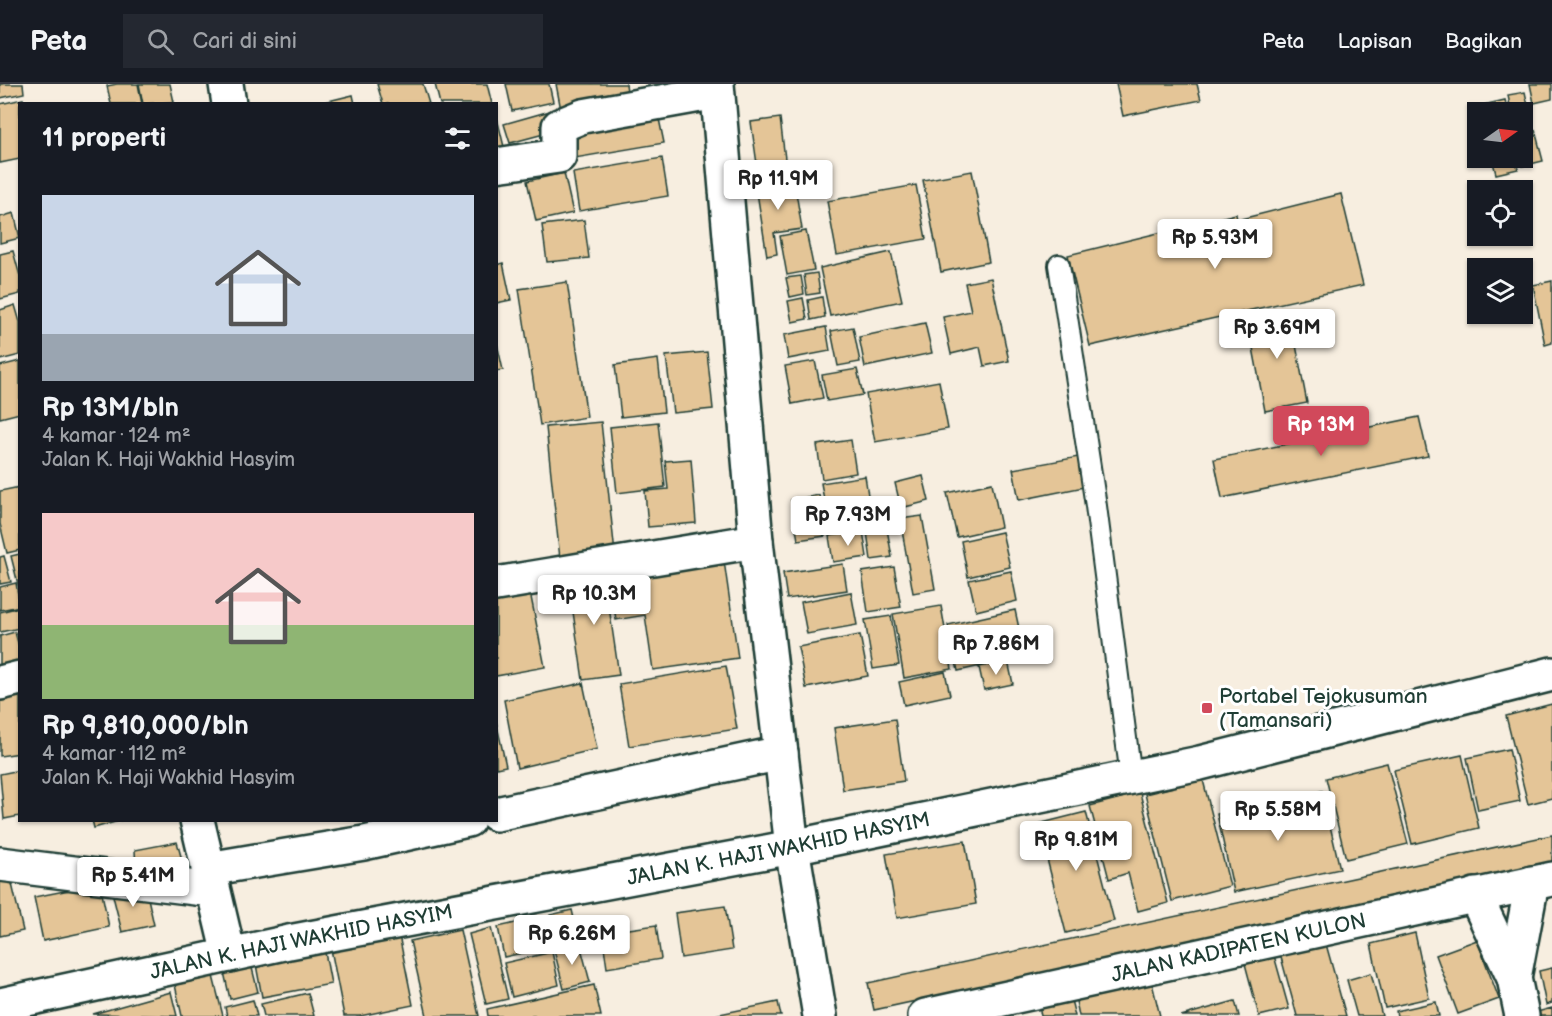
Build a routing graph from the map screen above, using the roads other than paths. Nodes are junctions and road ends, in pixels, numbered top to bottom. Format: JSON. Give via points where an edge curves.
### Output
{"nodes":[{"id":1,"x":225,"y":84,"type":"edge"},
{"id":2,"x":717,"y":88,"type":"edge"},
{"id":3,"x":229,"y":102,"type":"edge"},
{"id":4,"x":498,"y":165,"type":"edge"},
{"id":5,"x":1059,"y":265,"type":"dead end"},
{"id":6,"x":756,"y":542,"type":"junction"},
{"id":7,"x":498,"y":584,"type":"edge"},
{"id":8,"x":1552,"y":674,"type":"edge"},
{"id":9,"x":18,"y":678,"type":"edge"},
{"id":10,"x":0,"y":683,"type":"edge"},
{"id":11,"x":781,"y":753,"type":"junction"},
{"id":12,"x":1131,"y":777,"type":"junction"},
{"id":13,"x":498,"y":814,"type":"edge"},
{"id":14,"x":197,"y":822,"type":"edge"},
{"id":15,"x":459,"y":822,"type":"edge"},
{"id":16,"x":792,"y":847,"type":"junction"},
{"id":17,"x":0,"y":864,"type":"edge"},
{"id":18,"x":210,"y":880,"type":"junction"},
{"id":19,"x":1542,"y":881,"type":"edge"},
{"id":20,"x":1475,"y":895,"type":"junction"},
{"id":21,"x":229,"y":955,"type":"junction"},
{"id":22,"x":1514,"y":978,"type":"junction"},
{"id":23,"x":0,"y":1005,"type":"edge"},
{"id":24,"x":820,"y":1016,"type":"edge"},
{"id":25,"x":925,"y":1016,"type":"edge"},
{"id":26,"x":1522,"y":1016,"type":"edge"}],
"edges":[{"from":1,"to":3,"type":"street"},
{"from":2,"to":4,"type":"street","via":[[583,116],[559,126],[559,156]]},
{"from":2,"to":6,"type":"street"},
{"from":5,"to":12,"type":"lane","via":[[1096,506]]},
{"from":6,"to":7,"type":"street"},
{"from":6,"to":11,"type":"street"},
{"from":8,"to":12,"type":"street","name":"JALAN K. HAJI WAKHID HASYIM"},
{"from":9,"to":10,"type":"street"},
{"from":11,"to":13,"type":"street"},
{"from":11,"to":16,"type":"street"},
{"from":12,"to":16,"type":"street","name":"JALAN K. HAJI WAKHID HASYIM"},
{"from":14,"to":18,"type":"street"},
{"from":15,"to":18,"type":"street"},
{"from":16,"to":21,"type":"street","name":"JALAN K. HAJI WAKHID HASYIM"},
{"from":16,"to":24,"type":"street"},
{"from":17,"to":18,"type":"street"},
{"from":18,"to":21,"type":"street"},
{"from":19,"to":20,"type":"street","name":"JALAN KADIPATEN KULON"},
{"from":19,"to":22,"type":"street"},
{"from":20,"to":22,"type":"street"},
{"from":20,"to":25,"type":"street","name":"JALAN KADIPATEN KULON"},
{"from":21,"to":23,"type":"street","name":"JALAN K. HAJI WAKHID HASYIM"},
{"from":22,"to":26,"type":"street"}]}
